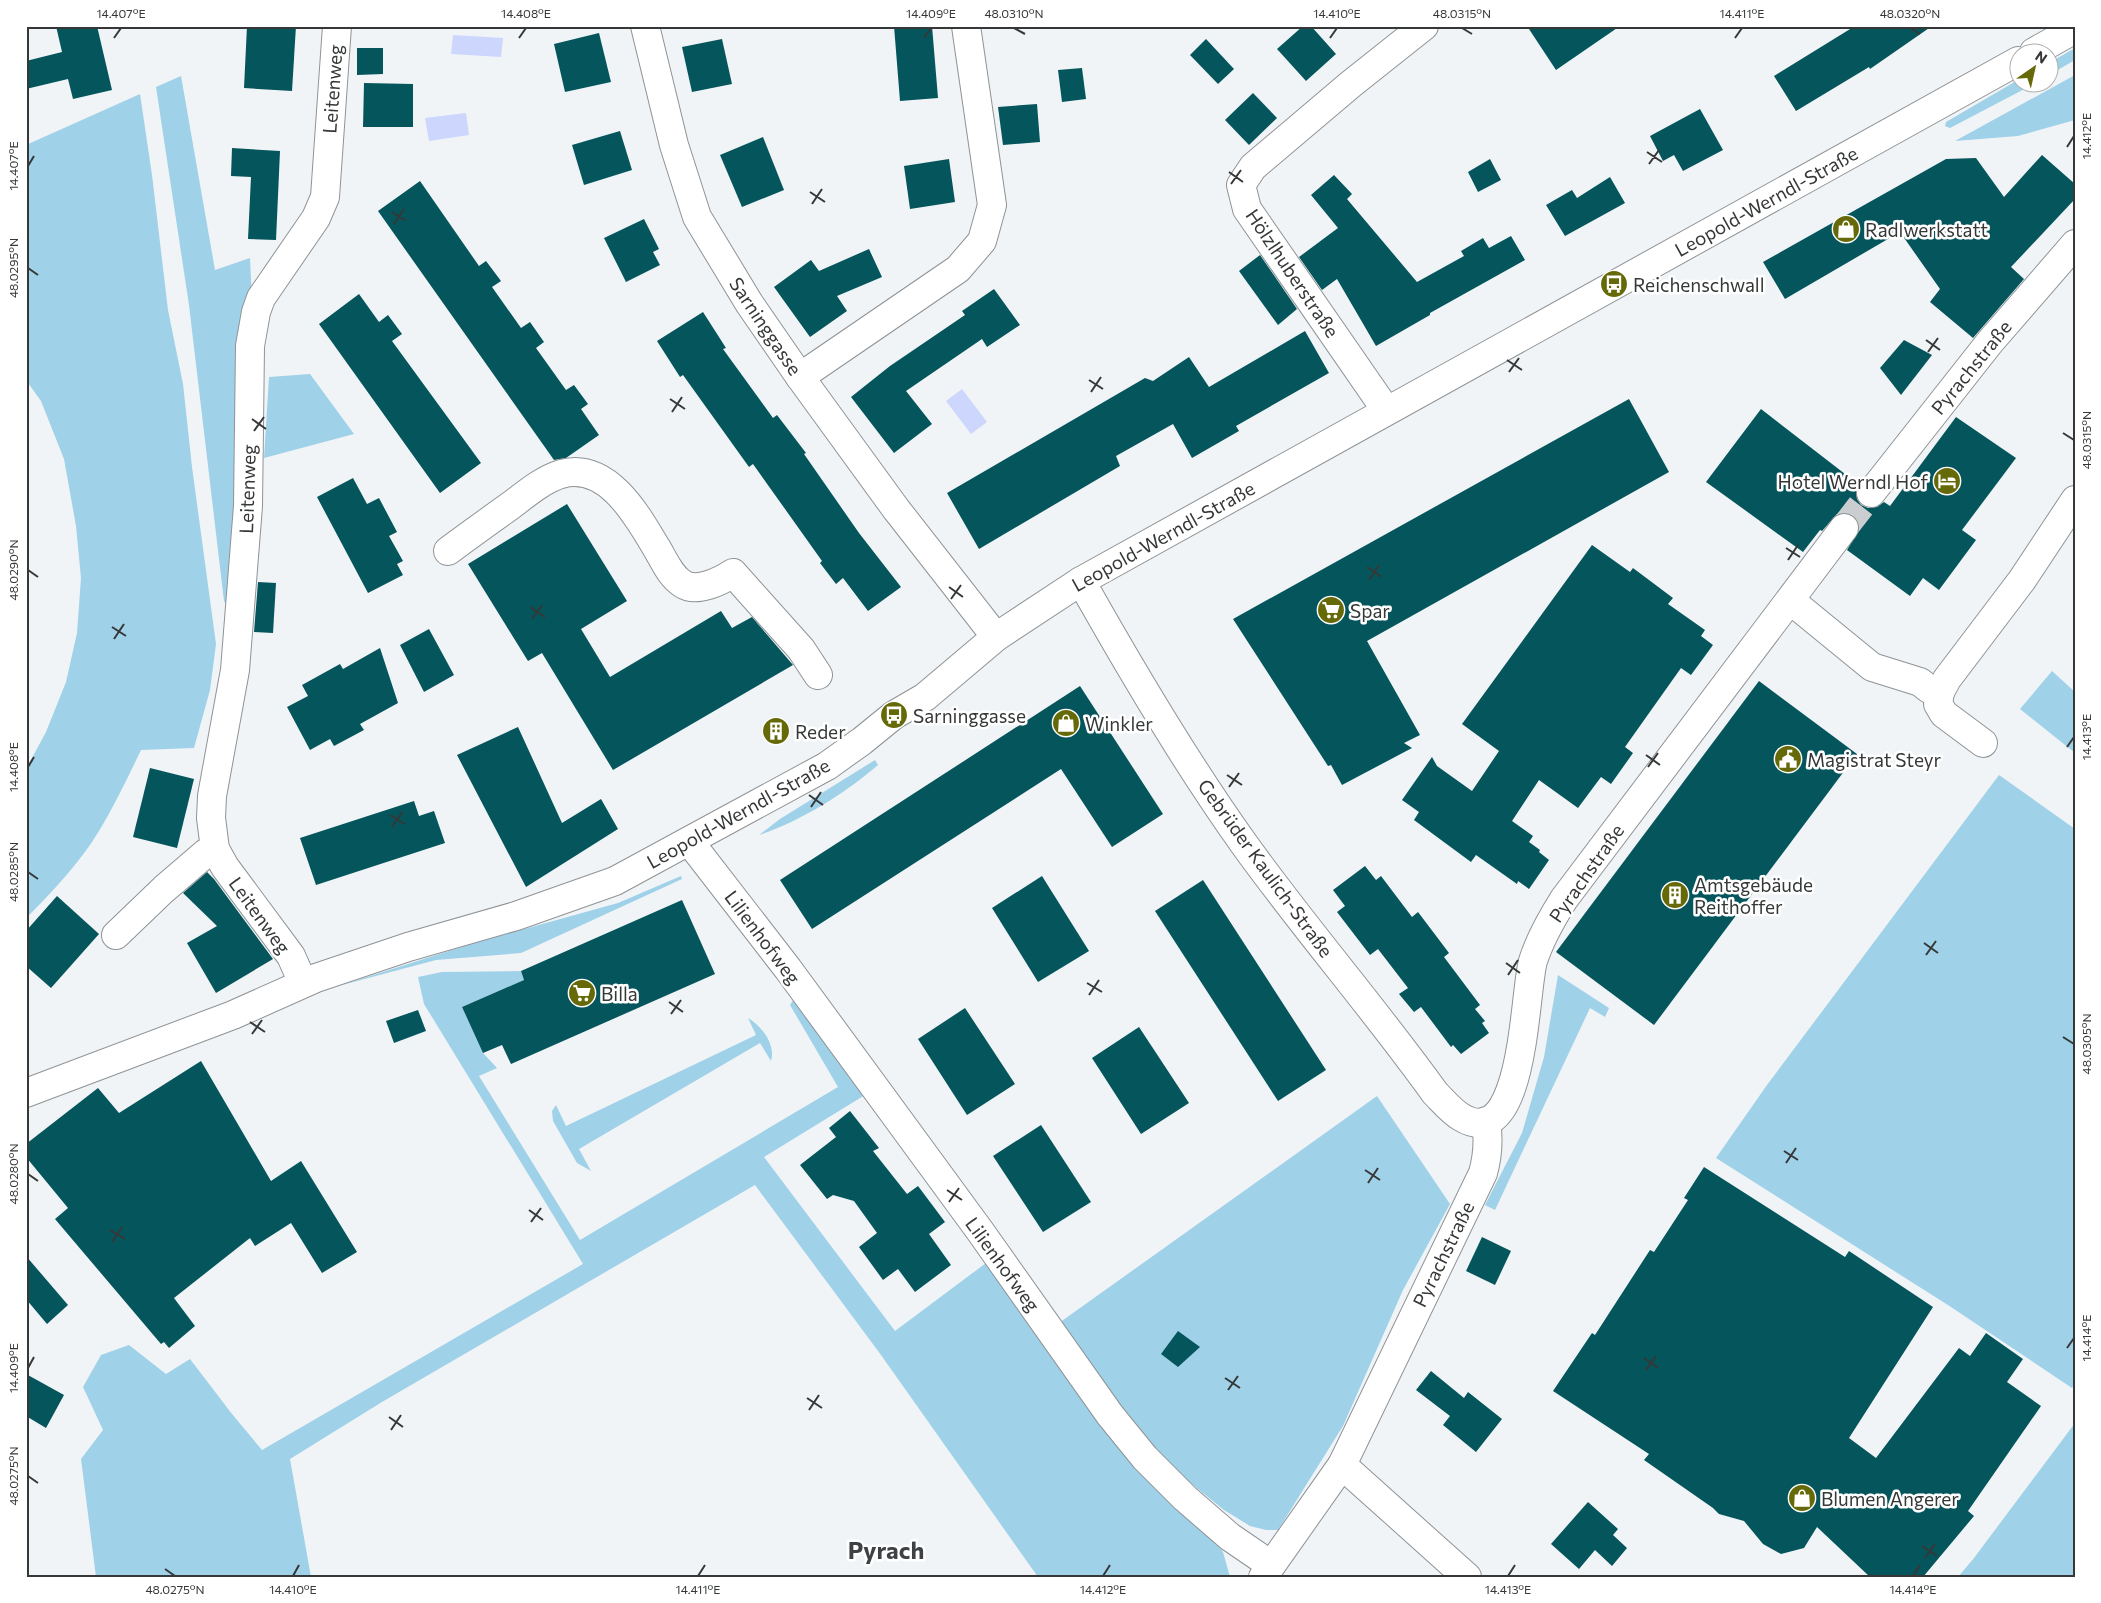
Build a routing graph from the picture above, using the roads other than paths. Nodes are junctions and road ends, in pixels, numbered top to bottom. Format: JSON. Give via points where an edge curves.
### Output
{"nodes":[{"id":1,"x":337,"y":26,"type":"edge"},
{"id":2,"x":645,"y":26,"type":"edge"},
{"id":3,"x":966,"y":26,"type":"edge"},
{"id":4,"x":1424,"y":26,"type":"edge"},
{"id":5,"x":2075,"y":29,"type":"edge"},
{"id":6,"x":2052,"y":42,"type":"edge"},
{"id":7,"x":2008,"y":67,"type":"edge"},
{"id":8,"x":2075,"y":244,"type":"edge"},
{"id":9,"x":800,"y":377,"type":"junction"},
{"id":10,"x":1386,"y":410,"type":"junction"},
{"id":11,"x":1871,"y":493,"type":"tunnel mouth"},
{"id":12,"x":2075,"y":500,"type":"edge"},
{"id":13,"x":1844,"y":528,"type":"tunnel mouth"},
{"id":14,"x":448,"y":551,"type":"dead end"},
{"id":15,"x":1080,"y":581,"type":"junction"},
{"id":16,"x":1790,"y":600,"type":"junction"},
{"id":17,"x":996,"y":637,"type":"junction"},
{"id":18,"x":818,"y":675,"type":"dead end"},
{"id":19,"x":1940,"y":692,"type":"junction"},
{"id":20,"x":1983,"y":743,"type":"dead end"},
{"id":21,"x":689,"y":841,"type":"junction"},
{"id":22,"x":215,"y":849,"type":"junction"},
{"id":23,"x":116,"y":935,"type":"dead end"},
{"id":24,"x":303,"y":983,"type":"junction"},
{"id":25,"x":26,"y":1093,"type":"edge"},
{"id":26,"x":1486,"y":1121,"type":"junction"},
{"id":27,"x":1342,"y":1465,"type":"junction"},
{"id":28,"x":1267,"y":1571,"type":"edge"},
{"id":29,"x":1467,"y":1577,"type":"edge"}],
"edges":[{"from":1,"to":22,"type":"street","name":"Leitenweg","via":[[325,197],[316,218],[261,298],[250,346],[248,506],[235,670],[212,796]]},
{"from":2,"to":9,"type":"street","name":"Sarninggasse","via":[[674,145],[697,217],[749,303]]},
{"from":3,"to":9,"type":"street","via":[[992,205],[982,241],[958,269]]},
{"from":4,"to":10,"type":"street","name":"Hölzlhuberstraße","via":[[1253,167],[1241,184],[1248,209]]},
{"from":5,"to":6,"type":"street"},
{"from":7,"to":10,"type":"street","name":"Leopold-Werndl-Straße"},
{"from":8,"to":11,"type":"street","name":"Pyrachstraße","via":[[1990,342]]},
{"from":9,"to":17,"type":"street","name":"Sarninggasse","via":[[896,509]]},
{"from":10,"to":15,"type":"street","name":"Leopold-Werndl-Straße"},
{"from":12,"to":19,"type":"street","via":[[2022,580]]},
{"from":13,"to":16,"type":"street","name":"Pyrachstraße"},
{"from":14,"to":18,"type":"street","via":[[541,483],[562,474],[581,472],[617,490],[670,572],[684,585],[720,582],[733,573],[801,649]]},
{"from":15,"to":17,"type":"street","name":"Leopold-Werndl-Straße"},
{"from":15,"to":26,"type":"street","name":"Gebrüder Kaulich-Straße","via":[[1184,753],[1278,890],[1436,1093],[1462,1118],[1473,1122]]},
{"from":16,"to":19,"type":"street","via":[[1872,667]]},
{"from":16,"to":26,"type":"street","name":"Pyrachstraße","via":[[1555,914],[1533,961],[1511,1093],[1497,1115]]},
{"from":17,"to":21,"type":"street","name":"Leopold-Werndl-Straße","via":[[925,697],[894,715],[826,766]]},
{"from":19,"to":20,"type":"street","via":[[1938,704],[1944,714]]},
{"from":21,"to":24,"type":"street","name":"Leopold-Werndl-Straße","via":[[615,881],[516,916],[408,947]]},
{"from":21,"to":28,"type":"street","name":"Lilienhofweg","via":[[788,969],[1110,1415],[1145,1458],[1185,1498]]},
{"from":22,"to":23,"type":"street","via":[[164,889]]},
{"from":22,"to":24,"type":"street","name":"Leitenweg","via":[[291,956]]},
{"from":24,"to":25,"type":"street","name":"Leopold-Werndl-Straße","via":[[232,1015]]},
{"from":26,"to":27,"type":"street","name":"Pyrachstraße","via":[[1488,1155],[1484,1173]]},
{"from":27,"to":28,"type":"street","name":"Pyrachstraße"},
{"from":27,"to":29,"type":"street"}]}
